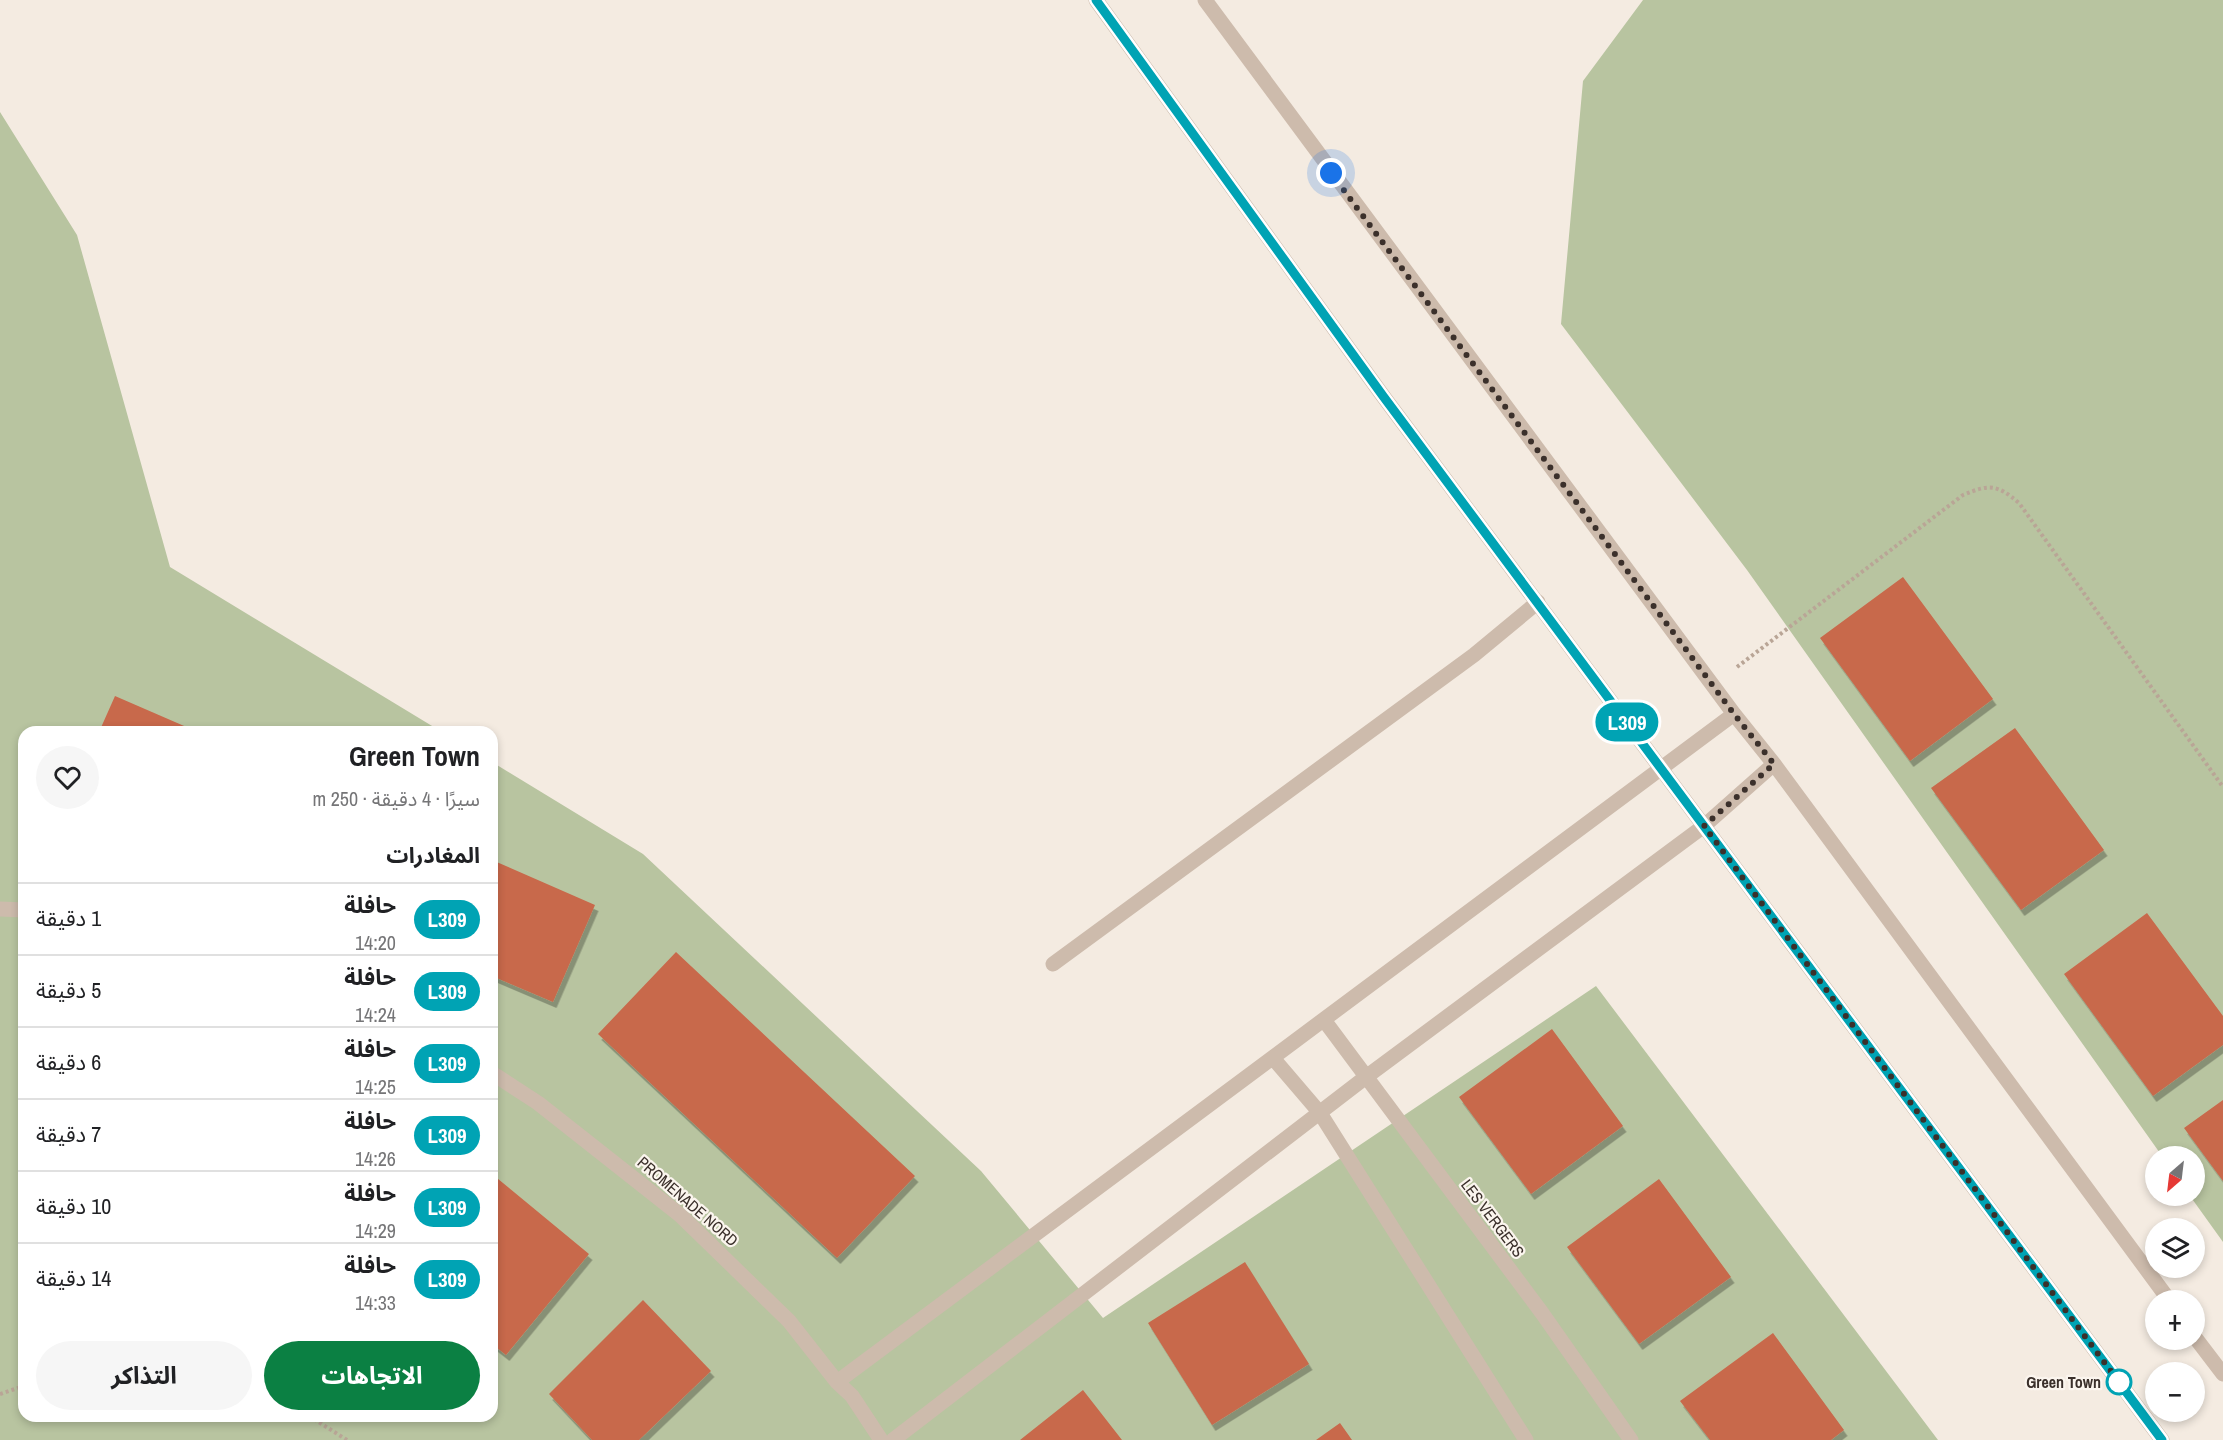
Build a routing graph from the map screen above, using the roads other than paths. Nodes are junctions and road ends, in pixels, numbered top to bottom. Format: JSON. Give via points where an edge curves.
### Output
{"nodes":[{"id":1,"x":1096,"y":0,"type":"edge"},
{"id":2,"x":1205,"y":0,"type":"edge"},
{"id":3,"x":1538,"y":603,"type":"junction"},
{"id":4,"x":1734,"y":714,"type":"junction"},
{"id":5,"x":1774,"y":764,"type":"junction"},
{"id":6,"x":1663,"y":769,"type":"junction"},
{"id":7,"x":1704,"y":826,"type":"junction"},
{"id":8,"x":0,"y":909,"type":"edge"},
{"id":9,"x":18,"y":910,"type":"edge"},
{"id":10,"x":1053,"y":964,"type":"dead end"},
{"id":11,"x":1324,"y":1020,"type":"junction"},
{"id":12,"x":1273,"y":1058,"type":"junction"},
{"id":13,"x":498,"y":1077,"type":"edge"},
{"id":14,"x":1366,"y":1077,"type":"junction"},
{"id":15,"x":1320,"y":1113,"type":"junction"},
{"id":16,"x":2162,"y":1290,"type":"edge"},
{"id":17,"x":2205,"y":1350,"type":"edge"},
{"id":18,"x":2223,"y":1374,"type":"edge"},
{"id":19,"x":837,"y":1382,"type":"junction"},
{"id":20,"x":881,"y":1440,"type":"edge"},
{"id":21,"x":892,"y":1440,"type":"edge"},
{"id":22,"x":1526,"y":1440,"type":"edge"},
{"id":23,"x":1631,"y":1440,"type":"edge"},
{"id":24,"x":2162,"y":1440,"type":"edge"}],
"edges":[{"from":1,"to":3,"type":"street"},
{"from":2,"to":4,"type":"street"},
{"from":3,"to":6,"type":"street"},
{"from":3,"to":10,"type":"street","via":[[1474,656]]},
{"from":4,"to":5,"type":"street"},
{"from":4,"to":6,"type":"street"},
{"from":5,"to":7,"type":"street"},
{"from":5,"to":16,"type":"street"},
{"from":6,"to":7,"type":"street"},
{"from":6,"to":11,"type":"street"},
{"from":7,"to":14,"type":"street"},
{"from":7,"to":24,"type":"street"},
{"from":8,"to":9,"type":"street"},
{"from":11,"to":12,"type":"street"},
{"from":11,"to":14,"type":"street","name":"LES VERGERS"},
{"from":12,"to":15,"type":"street"},
{"from":12,"to":19,"type":"street"},
{"from":13,"to":19,"type":"street","name":"PROMENADE NORD","via":[[538,1103],[680,1215],[789,1321]]},
{"from":14,"to":15,"type":"street"},
{"from":14,"to":23,"type":"street","name":"LES VERGERS"},
{"from":15,"to":21,"type":"street"},
{"from":15,"to":22,"type":"street"},
{"from":17,"to":18,"type":"street"},
{"from":19,"to":20,"type":"street","name":"PROMENADE NORD","via":[[852,1396]]}]}
